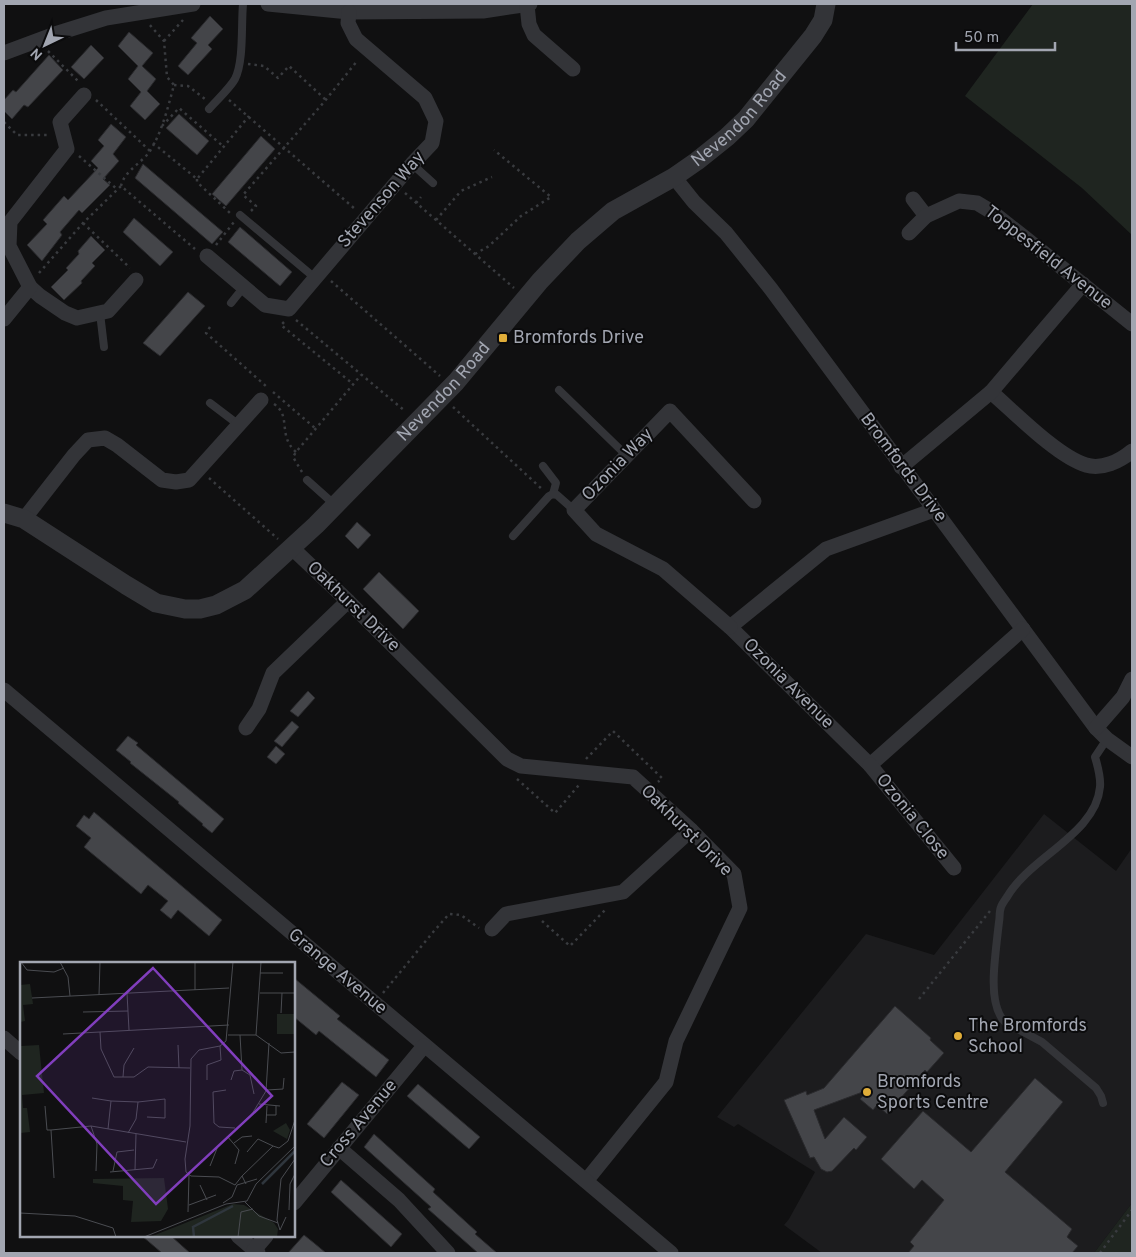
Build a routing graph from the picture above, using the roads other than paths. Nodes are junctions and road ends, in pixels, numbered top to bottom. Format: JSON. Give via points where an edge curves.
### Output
{"nodes":[{"id":1,"x":188,"y":4,"type":"edge"},
{"id":2,"x":193,"y":4,"type":"edge"},
{"id":3,"x":243,"y":4,"type":"edge"},
{"id":4,"x":268,"y":4,"type":"edge"},
{"id":5,"x":528,"y":4,"type":"edge"},
{"id":6,"x":826,"y":4,"type":"edge"},
{"id":7,"x":431,"y":8,"type":"edge"},
{"id":8,"x":104,"y":11,"type":"edge"},
{"id":9,"x":349,"y":12,"type":"junction"},
{"id":10,"x":4,"y":53,"type":"edge"},
{"id":11,"x":573,"y":69,"type":"dead end"},
{"id":12,"x":84,"y":95,"type":"road end"},
{"id":13,"x":210,"y":107,"type":"road end"},
{"id":14,"x":412,"y":164,"type":"junction"},
{"id":15,"x":674,"y":177,"type":"junction"},
{"id":16,"x":433,"y":183,"type":"dead end"},
{"id":17,"x":913,"y":198,"type":"dead end"},
{"id":18,"x":926,"y":216,"type":"junction"},
{"id":19,"x":241,"y":218,"type":"road end"},
{"id":20,"x":909,"y":233,"type":"dead end"},
{"id":21,"x":207,"y":256,"type":"road end"},
{"id":22,"x":318,"y":275,"type":"junction"},
{"id":23,"x":136,"y":280,"type":"road end"},
{"id":24,"x":1083,"y":284,"type":"junction"},
{"id":25,"x":30,"y":287,"type":"junction"},
{"id":26,"x":243,"y":288,"type":"junction"},
{"id":27,"x":231,"y":303,"type":"dead end"},
{"id":28,"x":100,"y":313,"type":"junction"},
{"id":29,"x":4,"y":320,"type":"edge"},
{"id":30,"x":1132,"y":324,"type":"edge"},
{"id":31,"x":104,"y":347,"type":"dead end"},
{"id":32,"x":559,"y":390,"type":"dead end"},
{"id":33,"x":991,"y":392,"type":"junction"},
{"id":34,"x":268,"y":402,"type":"road end"},
{"id":35,"x":210,"y":403,"type":"dead end"},
{"id":36,"x":239,"y":425,"type":"junction"},
{"id":37,"x":1132,"y":452,"type":"edge"},
{"id":38,"x":626,"y":456,"type":"junction"},
{"id":39,"x":543,"y":466,"type":"dead end"},
{"id":40,"x":901,"y":467,"type":"junction"},
{"id":41,"x":308,"y":480,"type":"road end"},
{"id":42,"x":551,"y":495,"type":"junction"},
{"id":43,"x":754,"y":501,"type":"dead end"},
{"id":44,"x":335,"y":505,"type":"junction"},
{"id":45,"x":574,"y":510,"type":"junction"},
{"id":46,"x":934,"y":510,"type":"junction"},
{"id":47,"x":4,"y":512,"type":"edge"},
{"id":48,"x":24,"y":518,"type":"junction"},
{"id":49,"x":513,"y":536,"type":"dead end"},
{"id":50,"x":291,"y":549,"type":"junction"},
{"id":51,"x":348,"y":601,"type":"junction"},
{"id":52,"x":730,"y":627,"type":"junction"},
{"id":53,"x":1023,"y":629,"type":"junction"},
{"id":54,"x":1132,"y":679,"type":"edge"},
{"id":55,"x":4,"y":690,"type":"edge"},
{"id":56,"x":246,"y":728,"type":"dead end"},
{"id":57,"x":1096,"y":728,"type":"junction"},
{"id":58,"x":1107,"y":739,"type":"junction"},
{"id":59,"x":1132,"y":757,"type":"edge"},
{"id":60,"x":870,"y":765,"type":"junction"},
{"id":61,"x":691,"y":830,"type":"junction"},
{"id":62,"x":954,"y":868,"type":"dead end"},
{"id":63,"x":492,"y":929,"type":"road end"},
{"id":64,"x":4,"y":1038,"type":"edge"},
{"id":65,"x":424,"y":1046,"type":"junction"},
{"id":66,"x":20,"y":1052,"type":"edge"},
{"id":67,"x":1103,"y":1103,"type":"dead end"},
{"id":68,"x":339,"y":1148,"type":"junction"},
{"id":69,"x":586,"y":1181,"type":"junction"},
{"id":70,"x":295,"y":1202,"type":"edge"},
{"id":71,"x":239,"y":1237,"type":"edge"},
{"id":72,"x":265,"y":1237,"type":"edge"},
{"id":73,"x":256,"y":1252,"type":"edge"},
{"id":74,"x":448,"y":1253,"type":"edge"},
{"id":75,"x":671,"y":1253,"type":"edge"}],
"edges":[{"from":1,"to":2,"type":"street"},
{"from":1,"to":8,"type":"street","via":[[144,12]]},
{"from":3,"to":13,"type":"lane","via":[[241,52],[235,79]]},
{"from":4,"to":9,"type":"street"},
{"from":5,"to":7,"type":"street","via":[[483,12]]},
{"from":5,"to":11,"type":"street","via":[[529,24],[534,35]]},
{"from":6,"to":15,"type":"street","name":"Nevendon Road","via":[[814,36],[754,110],[727,137]]},
{"from":7,"to":9,"type":"street"},
{"from":8,"to":10,"type":"street"},
{"from":9,"to":14,"type":"street","name":"Stevenson Way","via":[[348,23],[356,39],[425,98],[436,122],[432,143]]},
{"from":12,"to":25,"type":"street","via":[[60,122],[65,142],[10,222],[8,246]]},
{"from":14,"to":16,"type":"lane"},
{"from":14,"to":22,"type":"street","name":"Stevenson Way"},
{"from":15,"to":40,"type":"street","name":"Bromfords Drive","via":[[771,289]]},
{"from":15,"to":44,"type":"street","name":"Nevendon Road","via":[[613,212],[578,241],[447,391]]},
{"from":17,"to":18,"type":"street"},
{"from":18,"to":20,"type":"street","name":"Toppesfield Avenue"},
{"from":18,"to":24,"type":"street","name":"Toppesfield Avenue","via":[[959,201],[977,203]]},
{"from":19,"to":22,"type":"lane"},
{"from":21,"to":26,"type":"street"},
{"from":22,"to":26,"type":"street","name":"Stevenson Way","via":[[290,312],[265,305]]},
{"from":23,"to":28,"type":"street","via":[[108,311]]},
{"from":24,"to":30,"type":"street","name":"Toppesfield Avenue"},
{"from":24,"to":33,"type":"street"},
{"from":25,"to":28,"type":"street","via":[[77,318]]},
{"from":25,"to":29,"type":"street"},
{"from":26,"to":27,"type":"lane"},
{"from":28,"to":31,"type":"lane"},
{"from":32,"to":38,"type":"lane"},
{"from":33,"to":37,"type":"street","via":[[1054,446],[1087,466],[1107,465]]},
{"from":33,"to":40,"type":"street"},
{"from":34,"to":36,"type":"street"},
{"from":35,"to":36,"type":"lane"},
{"from":36,"to":48,"type":"street","via":[[189,480],[176,482],[162,480],[105,438],[88,440]]},
{"from":38,"to":43,"type":"street","name":"Ozonia Way","via":[[670,411]]},
{"from":38,"to":45,"type":"street","name":"Ozonia Way"},
{"from":39,"to":42,"type":"lane","via":[[556,483]]},
{"from":40,"to":46,"type":"street","name":"Bromfords Drive"},
{"from":41,"to":44,"type":"lane"},
{"from":42,"to":45,"type":"lane"},
{"from":42,"to":49,"type":"lane"},
{"from":44,"to":50,"type":"street","name":"Nevendon Road"},
{"from":45,"to":52,"type":"street","name":"Ozonia Way","via":[[596,534],[663,569]]},
{"from":46,"to":52,"type":"street","name":"Ozonia Avenue","via":[[826,549]]},
{"from":46,"to":53,"type":"street","name":"Bromfords Drive"},
{"from":47,"to":48,"type":"street","name":"Nevendon Road"},
{"from":48,"to":50,"type":"street","name":"Nevendon Road","via":[[156,603],[185,609],[216,605],[245,590]]},
{"from":50,"to":51,"type":"street","name":"Oakhurst Drive"},
{"from":51,"to":56,"type":"street","via":[[273,673],[260,709]]},
{"from":51,"to":61,"type":"street","name":"Oakhurst Drive","via":[[507,759],[521,766],[633,777]]},
{"from":52,"to":60,"type":"street","name":"Ozonia Avenue"},
{"from":53,"to":57,"type":"street","name":"Bromfords Drive"},
{"from":53,"to":60,"type":"street"},
{"from":54,"to":57,"type":"street","via":[[1123,697]]},
{"from":55,"to":65,"type":"street","name":"Grange Avenue"},
{"from":57,"to":58,"type":"street","name":"Bromfords Drive"},
{"from":58,"to":59,"type":"street","name":"Bromfords Drive"},
{"from":58,"to":67,"type":"lane","via":[[1095,757],[1101,785],[1094,809],[1080,828],[1022,876],[1001,907],[994,977],[1000,1017],[1042,1042],[1096,1088]]},
{"from":60,"to":62,"type":"street","name":"Ozonia Close"},
{"from":61,"to":63,"type":"street","via":[[623,892],[506,914]]},
{"from":61,"to":69,"type":"street","name":"Oakhurst Drive","via":[[734,874],[740,908],[676,1041],[666,1082]]},
{"from":64,"to":66,"type":"street"},
{"from":65,"to":68,"type":"street","name":"Cross Avenue"},
{"from":65,"to":69,"type":"street","name":"Grange Avenue"},
{"from":68,"to":70,"type":"street","name":"Cross Avenue"},
{"from":68,"to":74,"type":"street","via":[[399,1200]]},
{"from":69,"to":75,"type":"street","name":"Grange Avenue"},
{"from":71,"to":73,"type":"street"},
{"from":72,"to":73,"type":"street"}]}
